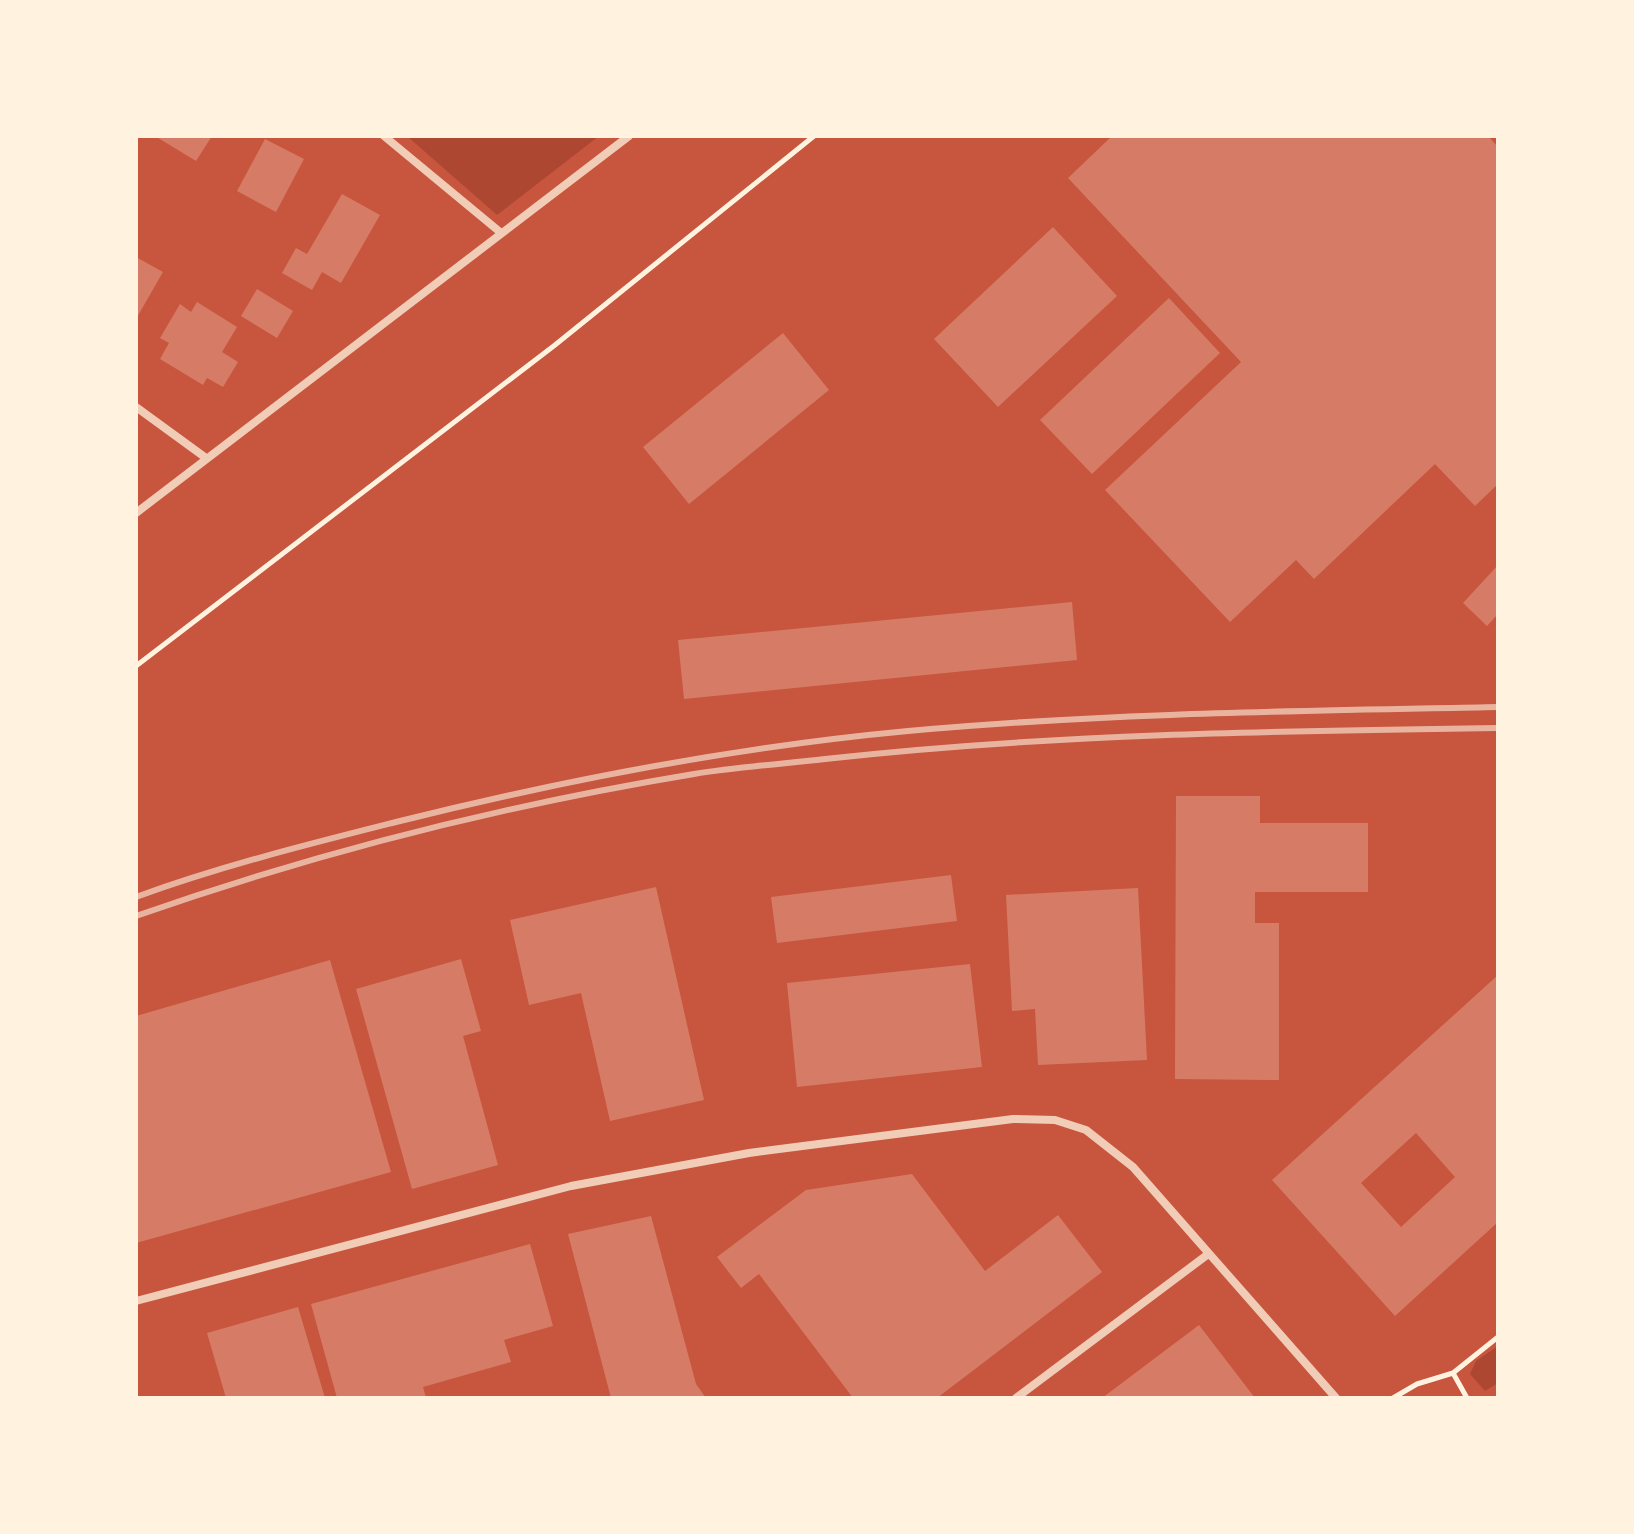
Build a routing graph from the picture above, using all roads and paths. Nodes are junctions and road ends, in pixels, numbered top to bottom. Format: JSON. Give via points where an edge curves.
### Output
{"nodes":[{"id":1,"x":384,"y":136,"type":"edge"},
{"id":2,"x":629,"y":136,"type":"edge"},
{"id":3,"x":814,"y":136,"type":"edge"},
{"id":4,"x":500,"y":232,"type":"junction"},
{"id":5,"x":136,"y":407,"type":"edge"},
{"id":6,"x":206,"y":458,"type":"junction"},
{"id":7,"x":136,"y":513,"type":"edge"},
{"id":8,"x":136,"y":666,"type":"edge"},
{"id":9,"x":1207,"y":1255,"type":"junction"},
{"id":10,"x":136,"y":1301,"type":"edge"},
{"id":11,"x":1498,"y":1337,"type":"edge"},
{"id":12,"x":1453,"y":1373,"type":"junction"},
{"id":13,"x":1016,"y":1398,"type":"edge"},
{"id":14,"x":1336,"y":1398,"type":"edge"},
{"id":15,"x":1393,"y":1398,"type":"edge"},
{"id":16,"x":1467,"y":1398,"type":"edge"}],
"edges":[{"from":1,"to":4,"type":"street"},
{"from":2,"to":4,"type":"street"},
{"from":3,"to":8,"type":"path","via":[[555,345]]},
{"from":4,"to":6,"type":"street"},
{"from":5,"to":6,"type":"street"},
{"from":6,"to":7,"type":"street"},
{"from":9,"to":10,"type":"street","via":[[1133,1167],[1086,1130],[1055,1120],[1013,1119],[749,1153],[571,1186]]},
{"from":9,"to":13,"type":"street"},
{"from":9,"to":14,"type":"street"},
{"from":11,"to":12,"type":"path"},
{"from":12,"to":15,"type":"path"},
{"from":12,"to":16,"type":"path"}]}
